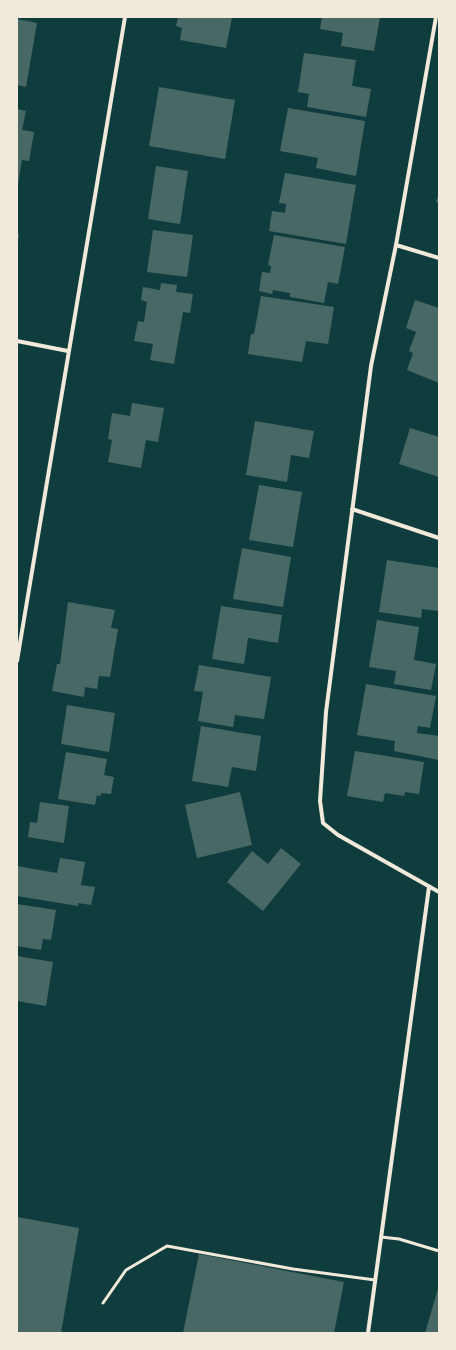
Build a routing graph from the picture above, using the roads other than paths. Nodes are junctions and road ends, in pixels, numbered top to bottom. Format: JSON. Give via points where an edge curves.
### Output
{"nodes":[{"id":1,"x":125,"y":17,"type":"edge"},
{"id":2,"x":436,"y":17,"type":"edge"},
{"id":3,"x":396,"y":245,"type":"junction"},
{"id":4,"x":439,"y":258,"type":"edge"},
{"id":5,"x":17,"y":342,"type":"edge"},
{"id":6,"x":68,"y":351,"type":"junction"},
{"id":7,"x":352,"y":509,"type":"junction"},
{"id":8,"x":439,"y":538,"type":"edge"},
{"id":9,"x":17,"y":661,"type":"edge"},
{"id":10,"x":429,"y":887,"type":"junction"},
{"id":11,"x":439,"y":892,"type":"edge"},
{"id":12,"x":381,"y":1237,"type":"junction"},
{"id":13,"x":439,"y":1251,"type":"edge"},
{"id":14,"x":375,"y":1280,"type":"junction"},
{"id":15,"x":103,"y":1302,"type":"dead end"},
{"id":16,"x":368,"y":1333,"type":"edge"}],
"edges":[{"from":1,"to":6,"type":"street"},
{"from":2,"to":3,"type":"street"},
{"from":3,"to":4,"type":"street"},
{"from":3,"to":7,"type":"street","via":[[371,366]]},
{"from":5,"to":6,"type":"street"},
{"from":6,"to":9,"type":"street"},
{"from":7,"to":8,"type":"street"},
{"from":7,"to":10,"type":"street","via":[[326,712],[320,801],[323,823],[338,835]]},
{"from":10,"to":11,"type":"street"},
{"from":10,"to":12,"type":"street"},
{"from":12,"to":13,"type":"lane","via":[[399,1239]]},
{"from":12,"to":14,"type":"street"},
{"from":14,"to":15,"type":"lane","via":[[293,1269],[167,1246],[126,1270]]},
{"from":14,"to":16,"type":"street"}]}
